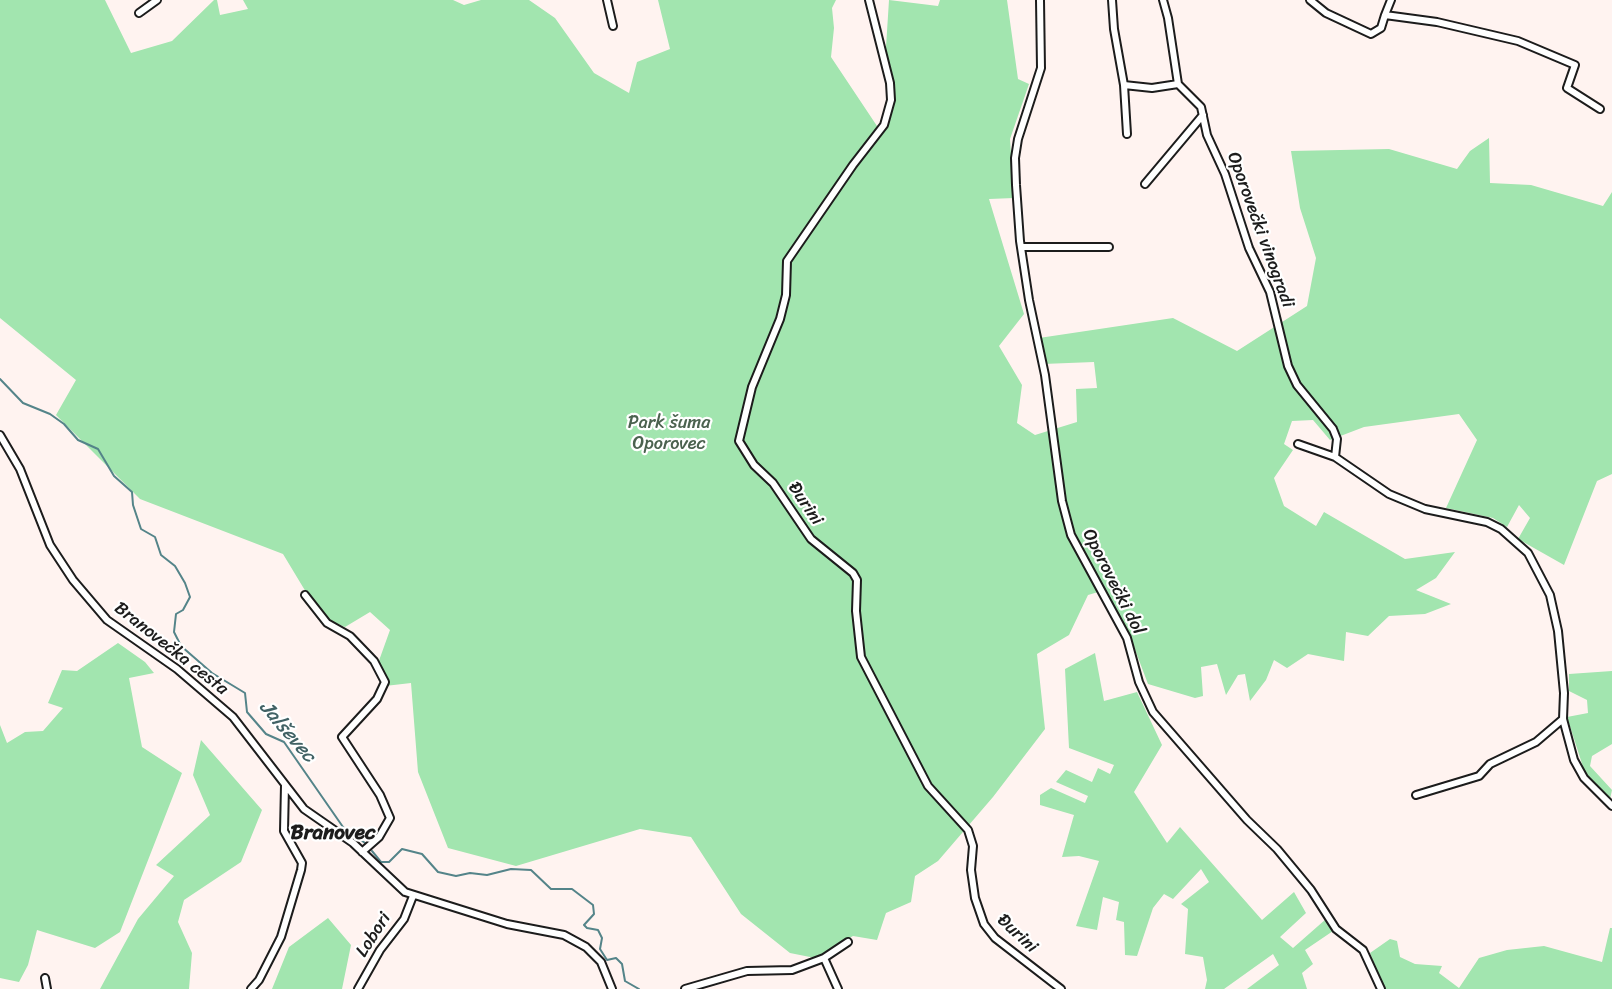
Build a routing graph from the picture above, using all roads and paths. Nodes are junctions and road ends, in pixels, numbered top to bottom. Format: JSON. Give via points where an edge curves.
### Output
{"nodes":[{"id":1,"x":157,"y":0,"type":"edge"},
{"id":2,"x":608,"y":0,"type":"edge"},
{"id":3,"x":868,"y":0,"type":"edge"},
{"id":4,"x":1040,"y":0,"type":"edge"},
{"id":5,"x":1112,"y":0,"type":"edge"},
{"id":6,"x":1163,"y":0,"type":"edge"},
{"id":7,"x":1310,"y":0,"type":"edge"},
{"id":8,"x":1391,"y":0,"type":"edge"},
{"id":9,"x":140,"y":13,"type":"dead end"},
{"id":10,"x":1385,"y":15,"type":"junction"},
{"id":11,"x":613,"y":26,"type":"dead end"},
{"id":12,"x":1178,"y":84,"type":"junction"},
{"id":13,"x":1124,"y":85,"type":"junction"},
{"id":14,"x":1600,"y":110,"type":"dead end"},
{"id":15,"x":1203,"y":115,"type":"junction"},
{"id":16,"x":1127,"y":134,"type":"dead end"},
{"id":17,"x":1145,"y":184,"type":"dead end"},
{"id":18,"x":1021,"y":247,"type":"junction"},
{"id":19,"x":1109,"y":247,"type":"dead end"},
{"id":20,"x":0,"y":435,"type":"edge"},
{"id":21,"x":1298,"y":444,"type":"dead end"},
{"id":22,"x":1335,"y":458,"type":"junction"},
{"id":23,"x":305,"y":595,"type":"dead end"},
{"id":24,"x":1563,"y":719,"type":"junction"},
{"id":25,"x":285,"y":785,"type":"junction"},
{"id":26,"x":1416,"y":795,"type":"dead end"},
{"id":27,"x":1612,"y":806,"type":"edge"},
{"id":28,"x":362,"y":852,"type":"junction"},
{"id":29,"x":413,"y":896,"type":"junction"},
{"id":30,"x":848,"y":942,"type":"dead end"},
{"id":31,"x":824,"y":958,"type":"junction"},
{"id":32,"x":45,"y":978,"type":"dead end"},
{"id":33,"x":47,"y":989,"type":"edge"},
{"id":34,"x":251,"y":989,"type":"edge"},
{"id":35,"x":358,"y":989,"type":"edge"},
{"id":36,"x":612,"y":989,"type":"edge"},
{"id":37,"x":685,"y":989,"type":"edge"},
{"id":38,"x":838,"y":989,"type":"edge"},
{"id":39,"x":1061,"y":989,"type":"edge"},
{"id":40,"x":1381,"y":989,"type":"edge"}],
"edges":[{"from":1,"to":9,"type":"street"},
{"from":2,"to":11,"type":"street"},
{"from":3,"to":39,"type":"street","name":"Đurini","via":[[890,83],[891,100],[884,125],[788,261],[780,319],[752,387],[739,441],[811,539],[857,580],[861,657],[928,786],[968,830],[973,846],[975,898],[984,924],[995,938]]},
{"from":4,"to":18,"type":"street","name":"Oporovečki dol","via":[[1041,68],[1015,158]]},
{"from":5,"to":13,"type":"street"},
{"from":6,"to":12,"type":"street"},
{"from":7,"to":10,"type":"street","via":[[1326,13],[1371,34],[1381,28]]},
{"from":8,"to":10,"type":"street"},
{"from":10,"to":14,"type":"street","via":[[1518,40],[1575,64],[1567,88]]},
{"from":12,"to":13,"type":"street","via":[[1152,88]]},
{"from":12,"to":15,"type":"street","name":"Oporovečki vinogradi","via":[[1195,98]]},
{"from":13,"to":16,"type":"street"},
{"from":15,"to":17,"type":"street"},
{"from":15,"to":22,"type":"street","name":"Oporovečki vinogradi","via":[[1249,248],[1270,292],[1288,366],[1297,385],[1333,429],[1337,439]]},
{"from":18,"to":19,"type":"street"},
{"from":18,"to":40,"type":"street","name":"Oporovečki dol","via":[[1045,375],[1062,501],[1071,534],[1127,638],[1146,699],[1163,725],[1283,855],[1336,929],[1363,950]]},
{"from":20,"to":25,"type":"street","name":"Branovečka cesta","via":[[20,470],[50,545],[73,580],[107,621],[177,669],[233,717]]},
{"from":21,"to":22,"type":"street"},
{"from":22,"to":24,"type":"street","via":[[1389,494],[1425,509],[1487,522],[1528,553],[1540,570],[1552,604],[1564,693]]},
{"from":23,"to":28,"type":"street","via":[[327,623],[350,636],[375,661],[385,682],[377,699],[342,737],[380,795],[390,818],[379,837]]},
{"from":24,"to":26,"type":"street","via":[[1536,742],[1490,765],[1479,776]]},
{"from":24,"to":27,"type":"street","via":[[1574,760],[1584,778]]},
{"from":25,"to":28,"type":"street","name":"Branovečka cesta","via":[[304,809]]},
{"from":25,"to":34,"type":"street","via":[[284,831],[302,862],[302,870],[281,937]]},
{"from":28,"to":29,"type":"street","name":"Branovečka cesta","via":[[396,886]]},
{"from":29,"to":35,"type":"street","name":"Lobori","via":[[404,918]]},
{"from":29,"to":36,"type":"street","name":"Branovečka cesta","via":[[507,924],[564,935],[586,947],[601,962]]},
{"from":30,"to":31,"type":"street"},
{"from":31,"to":37,"type":"street","via":[[792,970],[747,971]]},
{"from":31,"to":38,"type":"street"},
{"from":32,"to":33,"type":"street"}]}
